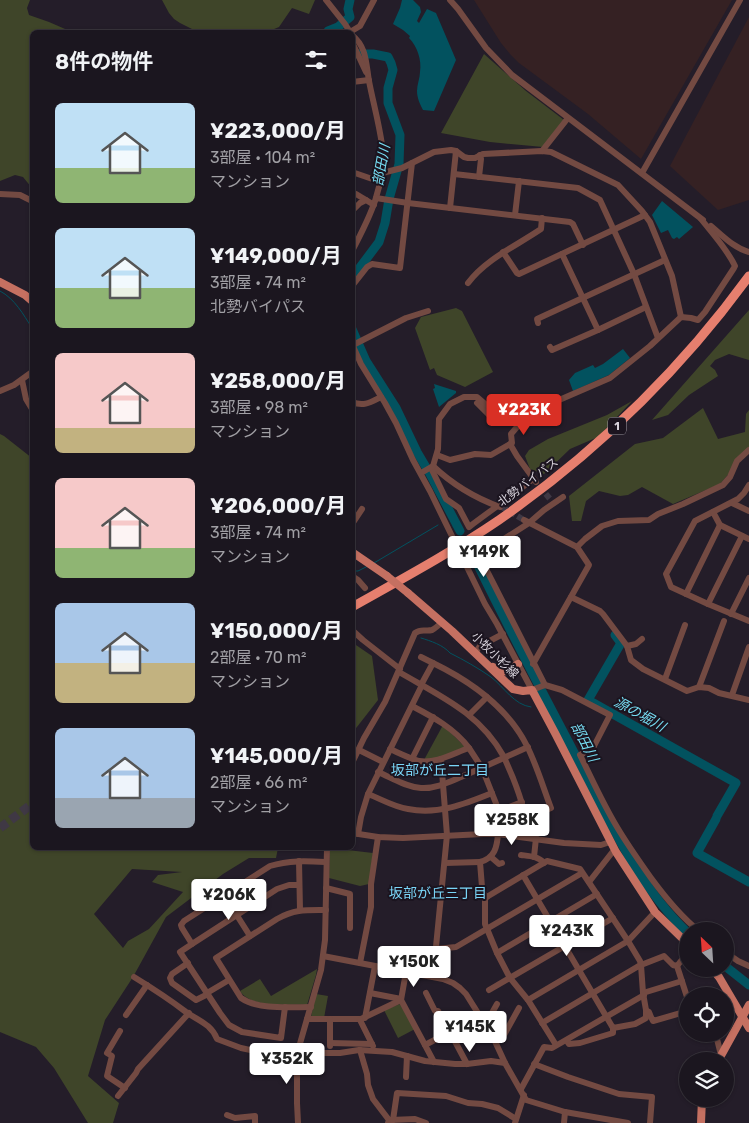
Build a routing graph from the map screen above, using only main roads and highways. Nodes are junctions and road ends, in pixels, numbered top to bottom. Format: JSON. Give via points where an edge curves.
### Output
{"nodes":[{"id":1,"x":749,"y":276,"type":"edge"},
{"id":2,"x":0,"y":282,"type":"edge"},
{"id":3,"x":30,"y":300,"type":"edge"},
{"id":4,"x":355,"y":554,"type":"edge"},
{"id":5,"x":355,"y":605,"type":"edge"},
{"id":6,"x":483,"y":660,"type":"junction"},
{"id":7,"x":518,"y":664,"type":"road end"},
{"id":8,"x":679,"y":936,"type":"edge"},
{"id":9,"x":720,"y":978,"type":"edge"},
{"id":10,"x":749,"y":1005,"type":"edge"},
{"id":11,"x":742,"y":1017,"type":"junction"},
{"id":12,"x":749,"y":1028,"type":"edge"},
{"id":13,"x":723,"y":1052,"type":"edge"},
{"id":14,"x":702,"y":1107,"type":"edge"},
{"id":15,"x":701,"y":1123,"type":"edge"}],
"edges":[{"from":1,"to":5,"type":"highway","name":"北勢バイパス","number":"1","via":[[683,359],[595,445],[498,521]]},
{"from":2,"to":3,"type":"main road"},
{"from":4,"to":6,"type":"main road","name":"小牧小杉線","bridge":true,"via":[[408,593]]},
{"from":6,"to":7,"type":"main road","via":[[505,672]]},
{"from":6,"to":8,"type":"main road","name":"小牧小杉線","via":[[513,689],[538,688],[555,733],[612,846],[654,912]]},
{"from":9,"to":11,"type":"main road"},
{"from":10,"to":11,"type":"main road"},
{"from":11,"to":12,"type":"main road"},
{"from":11,"to":13,"type":"main road"},
{"from":14,"to":15,"type":"main road"}]}
